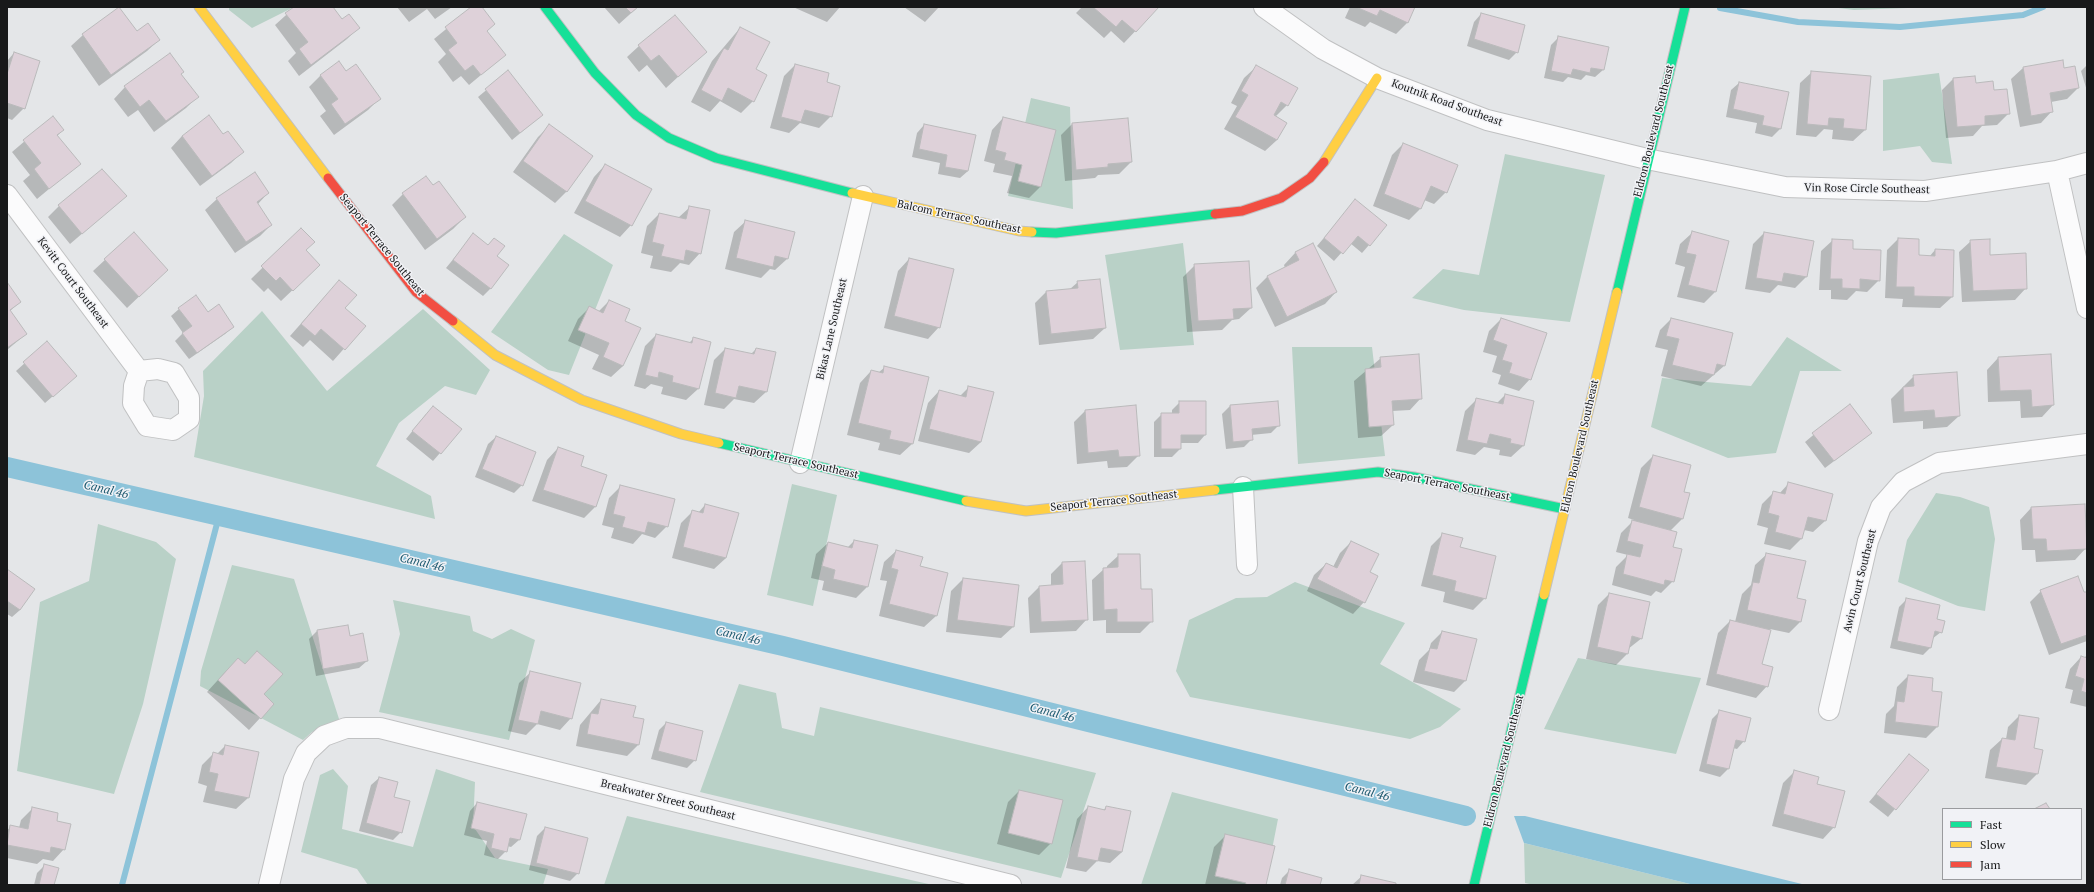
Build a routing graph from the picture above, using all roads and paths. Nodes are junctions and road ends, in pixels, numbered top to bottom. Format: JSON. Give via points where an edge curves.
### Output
{"nodes":[{"id":1,"x":199,"y":7,"type":"edge"},
{"id":2,"x":545,"y":7,"type":"edge"},
{"id":3,"x":1264,"y":7,"type":"edge"},
{"id":4,"x":1684,"y":7,"type":"edge"},
{"id":5,"x":1377,"y":78,"type":"junction"},
{"id":6,"x":1647,"y":159,"type":"junction"},
{"id":7,"x":2087,"y":163,"type":"edge"},
{"id":8,"x":2057,"y":171,"type":"junction"},
{"id":9,"x":7,"y":195,"type":"edge"},
{"id":10,"x":863,"y":196,"type":"junction"},
{"id":11,"x":2087,"y":308,"type":"edge"},
{"id":12,"x":139,"y":371,"type":"dead end"},
{"id":13,"x":2087,"y":444,"type":"edge"},
{"id":14,"x":800,"y":463,"type":"junction"},
{"id":15,"x":1243,"y":487,"type":"junction"},
{"id":16,"x":1565,"y":510,"type":"junction"},
{"id":17,"x":1247,"y":565,"type":"dead end"},
{"id":18,"x":1828,"y":710,"type":"dead end"},
{"id":19,"x":269,"y":885,"type":"edge"},
{"id":20,"x":1011,"y":885,"type":"edge"},
{"id":21,"x":1474,"y":885,"type":"edge"}],
"edges":[{"from":1,"to":14,"type":"street","name":"Seaport Terrace Southeast","via":[[416,292],[495,355],[582,400],[681,434]]},
{"from":2,"to":10,"type":"street","name":"Balcom Terrace Southeast","via":[[595,73],[636,115],[669,138],[716,158]]},
{"from":3,"to":5,"type":"street","name":"Koutnik Road Southeast","via":[[1323,49]]},
{"from":4,"to":6,"type":"street","name":"Eldron Boulevard Southeast"},
{"from":5,"to":6,"type":"street","name":"Koutnik Road Southeast","via":[[1487,120]]},
{"from":5,"to":10,"type":"street","name":"Balcom Terrace Southeast","via":[[1330,155],[1310,178],[1281,198],[1242,211],[1056,233],[1019,231]]},
{"from":6,"to":8,"type":"street","name":"Vin Rose Circle Southeast","via":[[1785,187],[1918,191]]},
{"from":6,"to":16,"type":"street","name":"Eldron Boulevard Southeast"},
{"from":7,"to":8,"type":"street","name":"Vin Rose Circle Southeast"},
{"from":8,"to":11,"type":"street"},
{"from":9,"to":12,"type":"street","name":"Kevitt Court Southeast"},
{"from":10,"to":14,"type":"street","name":"Bikas Lane Southeast"},
{"from":13,"to":18,"type":"street","name":"Awin Court Southeast","via":[[1939,463],[1903,482],[1881,507],[1868,541]]},
{"from":14,"to":15,"type":"street","name":"Seaport Terrace Southeast","via":[[989,506],[1026,511]]},
{"from":15,"to":16,"type":"street","name":"Seaport Terrace Southeast","via":[[1378,472],[1414,477]]},
{"from":15,"to":17,"type":"street"},
{"from":16,"to":21,"type":"street","name":"Eldron Boulevard Southeast"},
{"from":19,"to":20,"type":"street","name":"Breakwater Street Southeast","via":[[294,779],[306,753],[324,736],[346,728],[380,728]]}]}
